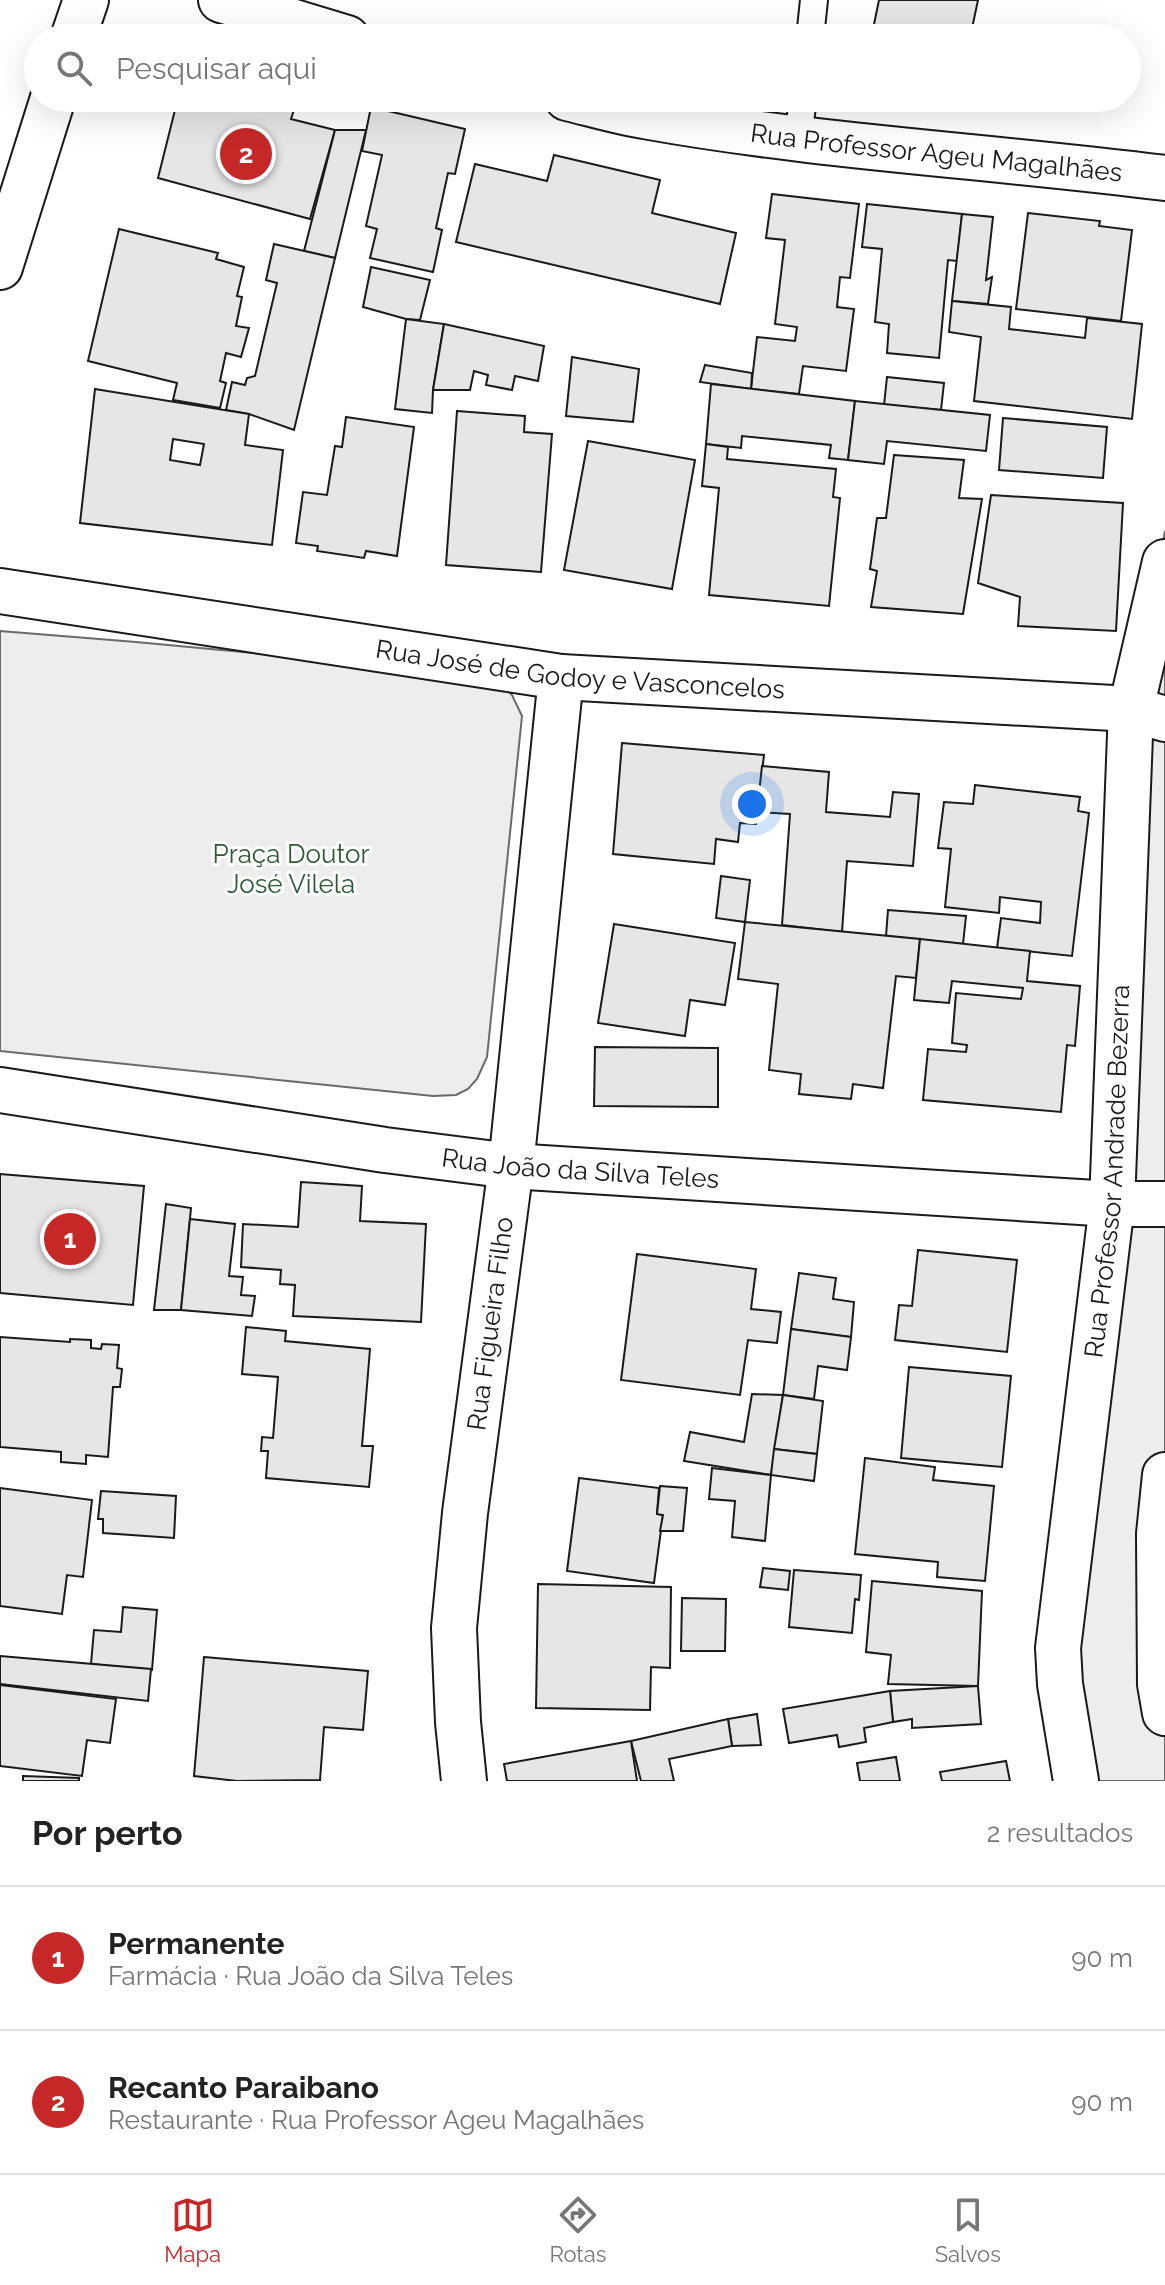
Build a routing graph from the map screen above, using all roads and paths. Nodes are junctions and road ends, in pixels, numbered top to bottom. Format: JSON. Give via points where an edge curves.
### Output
{"nodes":[{"id":1,"x":86,"y":0,"type":"edge"},
{"id":2,"x":221,"y":0,"type":"edge"},
{"id":3,"x":814,"y":0,"type":"edge"},
{"id":4,"x":78,"y":24,"type":"edge"},
{"id":5,"x":301,"y":24,"type":"edge"},
{"id":6,"x":811,"y":24,"type":"edge"},
{"id":7,"x":49,"y":112,"type":"edge"},
{"id":8,"x":625,"y":112,"type":"edge"},
{"id":9,"x":800,"y":118,"type":"edge"},
{"id":10,"x":1165,"y":178,"type":"edge"},
{"id":11,"x":0,"y":267,"type":"edge"},
{"id":12,"x":1165,"y":562,"type":"edge"},
{"id":13,"x":0,"y":591,"type":"edge"},
{"id":14,"x":561,"y":677,"type":"junction"},
{"id":15,"x":1148,"y":714,"type":"edge"},
{"id":16,"x":0,"y":1090,"type":"edge"},
{"id":17,"x":511,"y":1166,"type":"junction"},
{"id":18,"x":1112,"y":1204,"type":"junction"},
{"id":19,"x":1165,"y":1204,"type":"edge"},
{"id":20,"x":1165,"y":1475,"type":"edge"},
{"id":21,"x":1165,"y":1713,"type":"edge"},
{"id":22,"x":464,"y":1781,"type":"edge"},
{"id":23,"x":1076,"y":1781,"type":"edge"}],
"edges":[{"from":1,"to":4,"type":"street"},
{"from":2,"to":5,"type":"street"},
{"from":3,"to":6,"type":"lane"},
{"from":7,"to":11,"type":"street"},
{"from":8,"to":9,"type":"street","name":"Rua Professor Ageu Magalhães"},
{"from":9,"to":10,"type":"street","name":"Rua Professor Ageu Magalhães","via":[[949,156]]},
{"from":12,"to":15,"type":"street","name":"Rua Professor Andrade Bezerra"},
{"from":13,"to":14,"type":"street","name":"Rua José de Godoy e Vasconcelos"},
{"from":14,"to":15,"type":"street","name":"Rua José de Godoy e Vasconcelos"},
{"from":14,"to":17,"type":"street","name":"Rua Figueira Filho"},
{"from":15,"to":18,"type":"street","name":"Rua Professor Andrade Bezerra"},
{"from":16,"to":17,"type":"street","name":"Rua João da Silva Teles"},
{"from":17,"to":18,"type":"street","name":"Rua João da Silva Teles"},
{"from":17,"to":22,"type":"street","name":"Rua Figueira Filho","via":[[454,1628]]},
{"from":18,"to":19,"type":"street","name":"Rua João da Silva Teles"},
{"from":18,"to":23,"type":"street","name":"Rua Professor Andrade Bezerra","via":[[1058,1648]]},
{"from":20,"to":21,"type":"street","via":[[1159,1534],[1160,1684]]}]}
